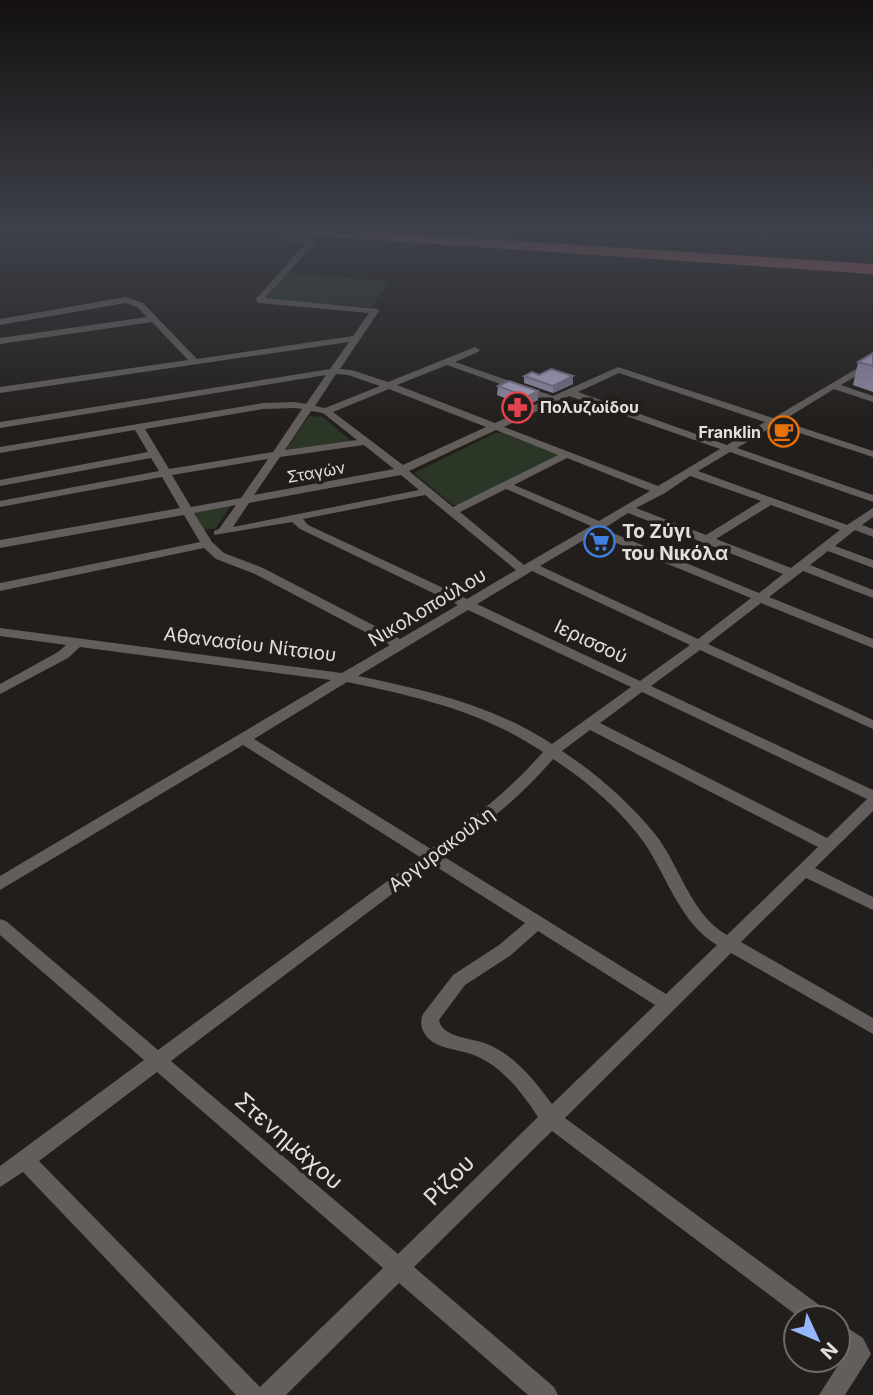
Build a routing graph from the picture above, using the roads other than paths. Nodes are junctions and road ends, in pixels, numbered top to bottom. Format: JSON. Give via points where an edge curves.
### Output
{"nodes":[{"id":1,"x":262,"y":297,"type":"edge"},
{"id":2,"x":155,"y":319,"type":"junction"},
{"id":3,"x":0,"y":322,"type":"edge"},
{"id":4,"x":357,"y":338,"type":"junction"},
{"id":5,"x":0,"y":341,"type":"edge"},
{"id":6,"x":475,"y":350,"type":"dead end"},
{"id":7,"x":194,"y":362,"type":"junction"},
{"id":8,"x":873,"y":362,"type":"edge"},
{"id":9,"x":450,"y":363,"type":"junction"},
{"id":10,"x":335,"y":370,"type":"junction"},
{"id":11,"x":390,"y":386,"type":"junction"},
{"id":12,"x":832,"y":386,"type":"junction"},
{"id":13,"x":0,"y":390,"type":"edge"},
{"id":14,"x":570,"y":393,"type":"junction"},
{"id":15,"x":873,"y":399,"type":"edge"},
{"id":16,"x":555,"y":400,"type":"junction"},
{"id":17,"x":312,"y":407,"type":"junction"},
{"id":18,"x":326,"y":411,"type":"junction"},
{"id":19,"x":776,"y":422,"type":"junction"},
{"id":20,"x":0,"y":425,"type":"edge"},
{"id":21,"x":139,"y":428,"type":"junction"},
{"id":22,"x":496,"y":428,"type":"junction"},
{"id":23,"x":366,"y":442,"type":"junction"},
{"id":24,"x":0,"y":450,"type":"edge"},
{"id":25,"x":730,"y":450,"type":"junction"},
{"id":26,"x":154,"y":454,"type":"junction"},
{"id":27,"x":873,"y":454,"type":"edge"},
{"id":28,"x":277,"y":455,"type":"junction"},
{"id":29,"x":566,"y":455,"type":"junction"},
{"id":30,"x":403,"y":471,"type":"junction"},
{"id":31,"x":692,"y":472,"type":"junction"},
{"id":32,"x":164,"y":474,"type":"junction"},
{"id":33,"x":0,"y":483,"type":"edge"},
{"id":34,"x":505,"y":485,"type":"junction"},
{"id":35,"x":428,"y":491,"type":"junction"},
{"id":36,"x":661,"y":491,"type":"junction"},
{"id":37,"x":873,"y":499,"type":"edge"},
{"id":38,"x":245,"y":500,"type":"junction"},
{"id":39,"x":771,"y":500,"type":"junction"},
{"id":40,"x":0,"y":505,"type":"edge"},
{"id":41,"x":187,"y":510,"type":"junction"},
{"id":42,"x":629,"y":510,"type":"junction"},
{"id":43,"x":873,"y":511,"type":"edge"},
{"id":44,"x":451,"y":512,"type":"junction"},
{"id":45,"x":295,"y":518,"type":"junction"},
{"id":46,"x":850,"y":527,"type":"junction"},
{"id":47,"x":598,"y":528,"type":"junction"},
{"id":48,"x":223,"y":532,"type":"junction"},
{"id":49,"x":873,"y":533,"type":"edge"},
{"id":50,"x":205,"y":540,"type":"junction"},
{"id":51,"x":707,"y":540,"type":"junction"},
{"id":52,"x":0,"y":544,"type":"edge"},
{"id":53,"x":827,"y":547,"type":"junction"},
{"id":54,"x":873,"y":564,"type":"edge"},
{"id":55,"x":528,"y":569,"type":"junction"},
{"id":56,"x":797,"y":569,"type":"junction"},
{"id":57,"x":0,"y":587,"type":"edge"},
{"id":58,"x":873,"y":594,"type":"edge"},
{"id":59,"x":761,"y":597,"type":"junction"},
{"id":60,"x":467,"y":606,"type":"junction"},
{"id":61,"x":0,"y":632,"type":"edge"},
{"id":62,"x":77,"y":642,"type":"junction"},
{"id":63,"x":700,"y":643,"type":"junction"},
{"id":64,"x":873,"y":644,"type":"edge"},
{"id":65,"x":401,"y":645,"type":"junction"},
{"id":66,"x":346,"y":678,"type":"junction"},
{"id":67,"x":641,"y":685,"type":"junction"},
{"id":68,"x":0,"y":690,"type":"edge"},
{"id":69,"x":588,"y":723,"type":"junction"},
{"id":70,"x":873,"y":725,"type":"edge"},
{"id":71,"x":244,"y":739,"type":"junction"},
{"id":72,"x":552,"y":751,"type":"junction"},
{"id":73,"x":873,"y":796,"type":"edge"},
{"id":74,"x":873,"y":802,"type":"edge"},
{"id":75,"x":830,"y":846,"type":"junction"},
{"id":76,"x":432,"y":856,"type":"junction"},
{"id":77,"x":805,"y":870,"type":"junction"},
{"id":78,"x":0,"y":884,"type":"edge"},
{"id":79,"x":873,"y":904,"type":"edge"},
{"id":80,"x":537,"y":922,"type":"junction"},
{"id":81,"x":0,"y":925,"type":"edge"},
{"id":82,"x":728,"y":943,"type":"junction"},
{"id":83,"x":668,"y":1004,"type":"junction"},
{"id":84,"x":873,"y":1027,"type":"edge"},
{"id":85,"x":158,"y":1060,"type":"junction"},
{"id":86,"x":550,"y":1118,"type":"junction"},
{"id":87,"x":25,"y":1160,"type":"junction"},
{"id":88,"x":0,"y":1178,"type":"edge"},
{"id":89,"x":398,"y":1268,"type":"junction"},
{"id":90,"x":799,"y":1304,"type":"edge"},
{"id":91,"x":852,"y":1345,"type":"edge"},
{"id":92,"x":852,"y":1366,"type":"edge"},
{"id":93,"x":846,"y":1374,"type":"edge"},
{"id":94,"x":252,"y":1395,"type":"edge"},
{"id":95,"x":269,"y":1395,"type":"edge"},
{"id":96,"x":546,"y":1395,"type":"edge"},
{"id":97,"x":831,"y":1395,"type":"edge"}],
"edges":[{"from":1,"to":4,"type":"street","via":[[259,300],[375,312]]},
{"from":2,"to":3,"type":"street","via":[[126,300]]},
{"from":2,"to":5,"type":"street"},
{"from":2,"to":7,"type":"street"},
{"from":4,"to":7,"type":"street"},
{"from":4,"to":10,"type":"street"},
{"from":6,"to":9,"type":"street"},
{"from":7,"to":13,"type":"street"},
{"from":8,"to":12,"type":"street","name":"Νικολοπούλου"},
{"from":9,"to":11,"type":"street"},
{"from":9,"to":16,"type":"street"},
{"from":10,"to":11,"type":"street"},
{"from":10,"to":17,"type":"street"},
{"from":10,"to":20,"type":"street"},
{"from":11,"to":18,"type":"street"},
{"from":11,"to":22,"type":"street"},
{"from":12,"to":15,"type":"street"},
{"from":12,"to":19,"type":"street","name":"Νικολοπούλου"},
{"from":14,"to":16,"type":"street","name":"Σταγών"},
{"from":14,"to":19,"type":"street","name":"Σταγών","via":[[618,370]]},
{"from":14,"to":25,"type":"street"},
{"from":16,"to":22,"type":"street","name":"Σταγών"},
{"from":17,"to":18,"type":"street"},
{"from":17,"to":21,"type":"street","via":[[263,406]]},
{"from":17,"to":28,"type":"street"},
{"from":18,"to":23,"type":"street"},
{"from":19,"to":25,"type":"street","name":"Νικολοπούλου"},
{"from":19,"to":27,"type":"street"},
{"from":21,"to":24,"type":"street"},
{"from":21,"to":26,"type":"street"},
{"from":22,"to":29,"type":"street"},
{"from":22,"to":30,"type":"street","name":"Σταγών"},
{"from":23,"to":28,"type":"street"},
{"from":23,"to":30,"type":"street"},
{"from":25,"to":31,"type":"street","name":"Νικολοπούλου"},
{"from":25,"to":37,"type":"street"},
{"from":26,"to":32,"type":"street"},
{"from":26,"to":33,"type":"street"},
{"from":28,"to":32,"type":"street"},
{"from":28,"to":38,"type":"street"},
{"from":29,"to":34,"type":"street"},
{"from":29,"to":36,"type":"street"},
{"from":30,"to":35,"type":"street"},
{"from":30,"to":38,"type":"street","name":"Σταγών"},
{"from":31,"to":36,"type":"street","name":"Νικολοπούλου"},
{"from":31,"to":39,"type":"street"},
{"from":32,"to":40,"type":"street"},
{"from":32,"to":41,"type":"street"},
{"from":34,"to":44,"type":"street"},
{"from":34,"to":47,"type":"street"},
{"from":35,"to":44,"type":"street"},
{"from":35,"to":45,"type":"street"},
{"from":36,"to":42,"type":"street","name":"Νικολοπούλου"},
{"from":38,"to":41,"type":"street","name":"Σταγών"},
{"from":38,"to":48,"type":"street"},
{"from":39,"to":46,"type":"street"},
{"from":39,"to":51,"type":"street"},
{"from":41,"to":50,"type":"street"},
{"from":41,"to":52,"type":"street","name":"Σταγών"},
{"from":42,"to":47,"type":"street","name":"Νικολοπούλου"},
{"from":42,"to":51,"type":"street"},
{"from":43,"to":46,"type":"street","name":"Αργυρακούλη"},
{"from":44,"to":55,"type":"street"},
{"from":45,"to":48,"type":"street"},
{"from":45,"to":60,"type":"street","name":"Ιερισσού","via":[[304,527]]},
{"from":46,"to":49,"type":"street"},
{"from":46,"to":53,"type":"street","name":"Αργυρακούλη"},
{"from":47,"to":55,"type":"street","name":"Νικολοπούλου"},
{"from":47,"to":59,"type":"street"},
{"from":48,"to":50,"type":"street"},
{"from":50,"to":57,"type":"street"},
{"from":50,"to":65,"type":"street","via":[[219,556],[259,571]]},
{"from":51,"to":56,"type":"street"},
{"from":53,"to":54,"type":"street"},
{"from":53,"to":56,"type":"street","name":"Αργυρακούλη"},
{"from":55,"to":60,"type":"street","name":"Νικολοπούλου"},
{"from":55,"to":63,"type":"street"},
{"from":56,"to":58,"type":"street"},
{"from":56,"to":59,"type":"street","name":"Αργυρακούλη"},
{"from":59,"to":63,"type":"street","name":"Αργυρακούλη"},
{"from":59,"to":64,"type":"street"},
{"from":60,"to":65,"type":"street","name":"Νικολοπούλου"},
{"from":60,"to":67,"type":"street","name":"Ιερισσού"},
{"from":61,"to":62,"type":"street","name":"Αθανασίου Νίτσιου"},
{"from":62,"to":66,"type":"street","name":"Αθανασίου Νίτσιου"},
{"from":62,"to":68,"type":"street","via":[[63,655]]},
{"from":63,"to":67,"type":"street","name":"Αργυρακούλη"},
{"from":63,"to":70,"type":"street"},
{"from":65,"to":66,"type":"street","name":"Νικολοπούλου"},
{"from":66,"to":71,"type":"street","name":"Νικολοπούλου"},
{"from":66,"to":72,"type":"street","name":"Αθανασίου Νίτσιου","via":[[462,706]]},
{"from":67,"to":69,"type":"street","name":"Αργυρακούλη"},
{"from":67,"to":73,"type":"street","name":"Ιερισσού"},
{"from":69,"to":72,"type":"street","name":"Αργυρακούλη"},
{"from":69,"to":75,"type":"street"},
{"from":71,"to":76,"type":"street"},
{"from":71,"to":78,"type":"street","name":"Νικολοπούλου"},
{"from":72,"to":76,"type":"street","name":"Αργυρακούλη","via":[[517,790]]},
{"from":72,"to":82,"type":"street","name":"Αθανασίου Νίτσιου","via":[[595,780],[638,823],[691,909],[714,935]]},
{"from":74,"to":75,"type":"street","name":"Ρίζου"},
{"from":75,"to":77,"type":"street","name":"Ρίζου"},
{"from":76,"to":80,"type":"street"},
{"from":76,"to":85,"type":"street","name":"Αργυρακούλη"},
{"from":77,"to":79,"type":"street"},
{"from":77,"to":82,"type":"street","name":"Ρίζου"},
{"from":80,"to":83,"type":"street"},
{"from":80,"to":86,"type":"street","via":[[459,980],[430,1025],[438,1035],[484,1050],[509,1065]]},
{"from":81,"to":85,"type":"street","name":"Στενημάχου"},
{"from":82,"to":83,"type":"street","name":"Ρίζου"},
{"from":82,"to":84,"type":"street","name":"Αθανασίου Νίτσιου"},
{"from":83,"to":86,"type":"street","name":"Ρίζου"},
{"from":85,"to":87,"type":"street","name":"Αργυρακούλη"},
{"from":85,"to":89,"type":"street","name":"Στενημάχου"},
{"from":86,"to":89,"type":"street","name":"Ρίζου"},
{"from":86,"to":90,"type":"street"},
{"from":87,"to":88,"type":"street","name":"Αργυρακούλη"},
{"from":87,"to":94,"type":"street"},
{"from":89,"to":95,"type":"street","name":"Ρίζου"},
{"from":89,"to":96,"type":"street","name":"Στενημάχου"},
{"from":91,"to":92,"type":"street","via":[[858,1350]]},
{"from":93,"to":97,"type":"street"}]}
